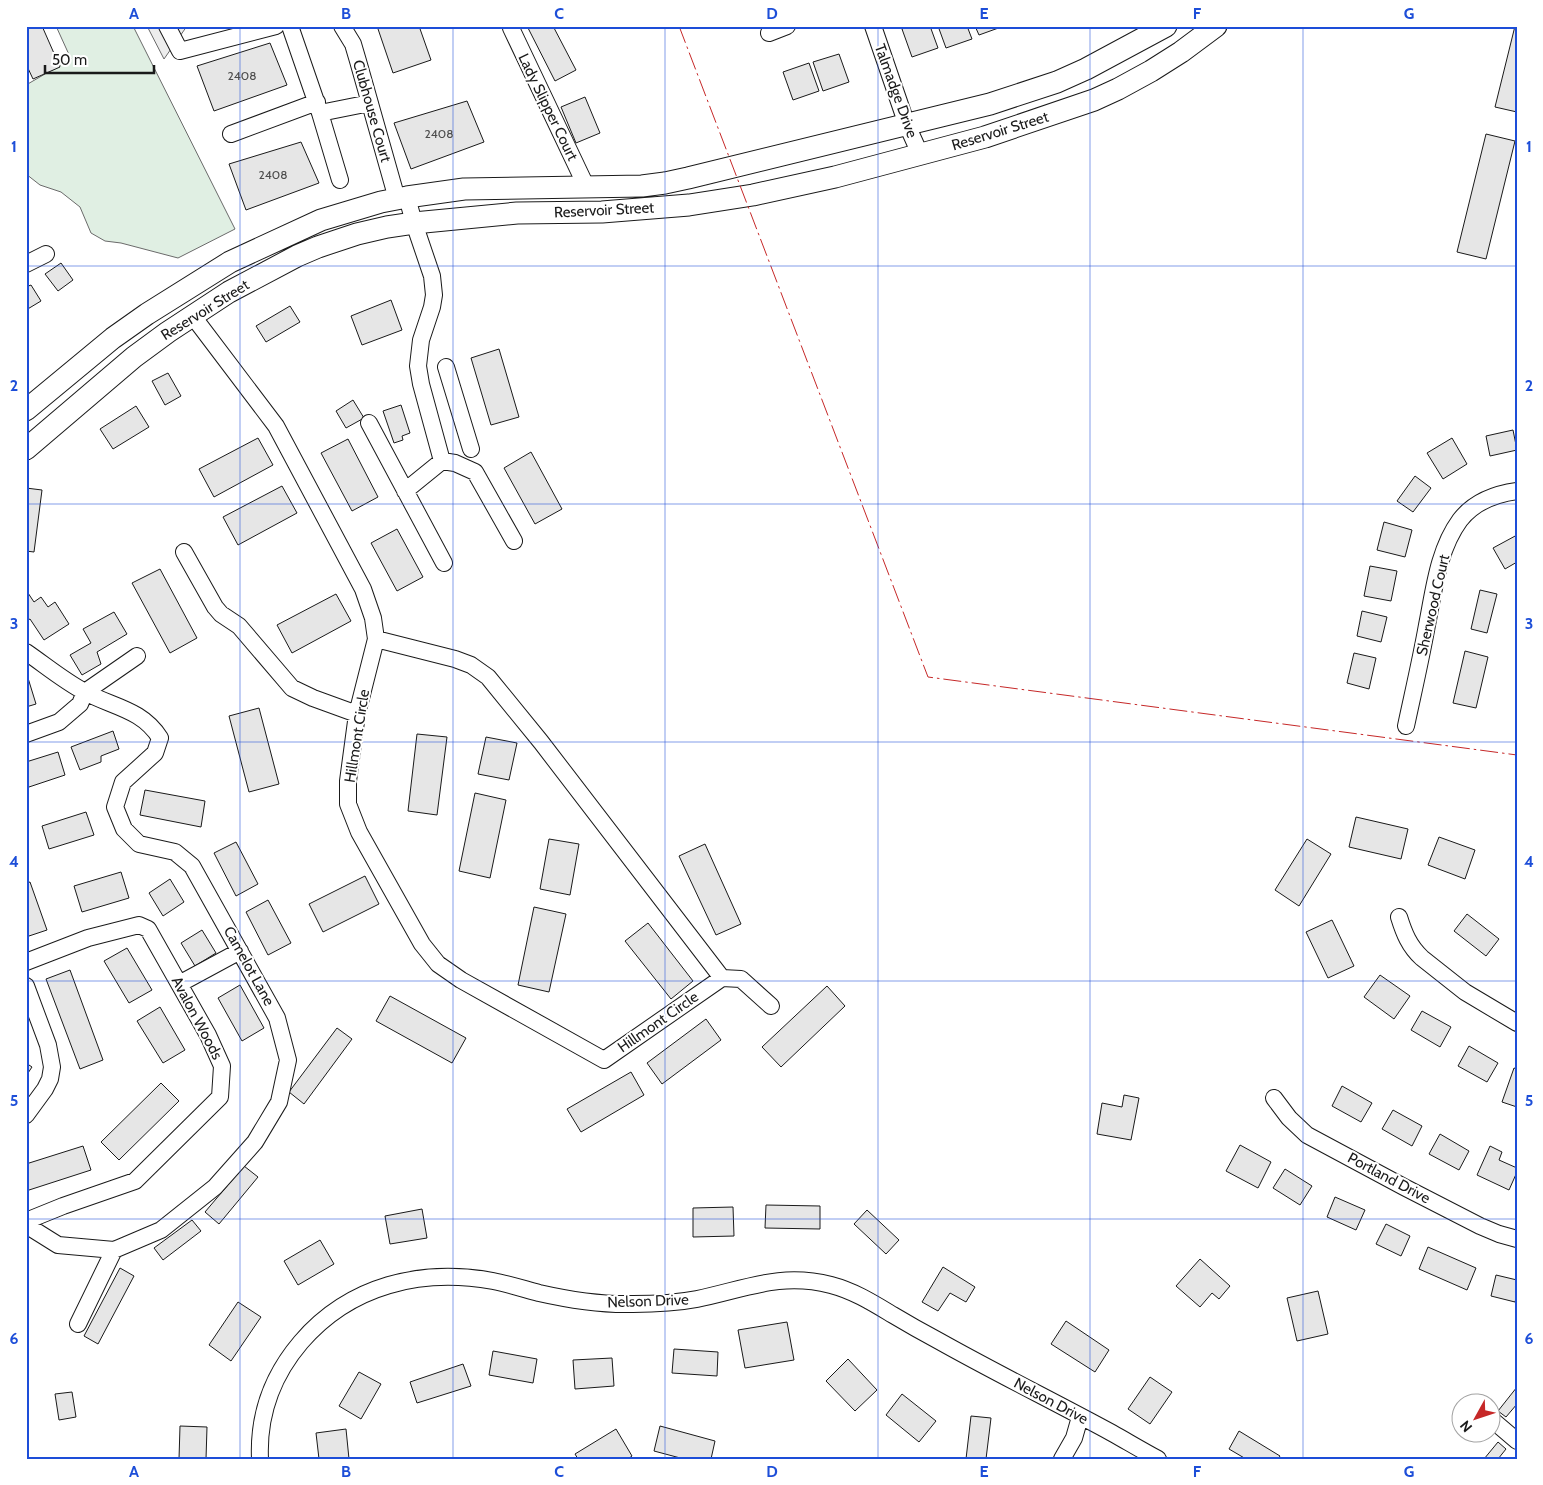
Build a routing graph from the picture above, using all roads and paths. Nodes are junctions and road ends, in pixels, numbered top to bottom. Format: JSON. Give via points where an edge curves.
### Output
{"nodes":[{"id":1,"x":167,"y":26,"type":"edge"},
{"id":2,"x":276,"y":26,"type":"edge"},
{"id":3,"x":290,"y":26,"type":"edge"},
{"id":4,"x":342,"y":26,"type":"edge"},
{"id":5,"x":787,"y":26,"type":"edge"},
{"id":6,"x":873,"y":26,"type":"edge"},
{"id":7,"x":1166,"y":26,"type":"edge"},
{"id":8,"x":1216,"y":26,"type":"edge"},
{"id":9,"x":511,"y":28,"type":"dead end"},
{"id":10,"x":769,"y":32,"type":"dead end"},
{"id":11,"x":370,"y":103,"type":"junction"},
{"id":12,"x":319,"y":108,"type":"junction"},
{"id":13,"x":907,"y":125,"type":"junction"},
{"id":14,"x":231,"y":134,"type":"dead end"},
{"id":15,"x":920,"y":154,"type":"junction"},
{"id":16,"x":340,"y":180,"type":"dead end"},
{"id":17,"x":586,"y":186,"type":"junction"},
{"id":18,"x":402,"y":198,"type":"junction"},
{"id":19,"x":414,"y":223,"type":"junction"},
{"id":20,"x":46,"y":254,"type":"dead end"},
{"id":21,"x":26,"y":264,"type":"edge"},
{"id":22,"x":192,"y":315,"type":"junction"},
{"id":23,"x":446,"y":367,"type":"dead end"},
{"id":24,"x":456,"y":402,"type":"junction"},
{"id":25,"x":428,"y":408,"type":"junction"},
{"id":26,"x":26,"y":410,"type":"edge"},
{"id":27,"x":369,"y":423,"type":"dead end"},
{"id":28,"x":26,"y":449,"type":"edge"},
{"id":29,"x":470,"y":449,"type":"dead end"},
{"id":30,"x":442,"y":461,"type":"junction"},
{"id":31,"x":405,"y":491,"type":"junction"},
{"id":32,"x":1517,"y":492,"type":"edge"},
{"id":33,"x":514,"y":541,"type":"dead end"},
{"id":34,"x":184,"y":552,"type":"dead end"},
{"id":35,"x":444,"y":562,"type":"dead end"},
{"id":36,"x":376,"y":639,"type":"junction"},
{"id":37,"x":26,"y":652,"type":"edge"},
{"id":38,"x":137,"y":656,"type":"dead end"},
{"id":39,"x":85,"y":692,"type":"junction"},
{"id":40,"x":357,"y":714,"type":"junction"},
{"id":41,"x":1406,"y":726,"type":"dead end"},
{"id":42,"x":26,"y":734,"type":"edge"},
{"id":43,"x":1399,"y":917,"type":"dead end"},
{"id":44,"x":240,"y":951,"type":"junction"},
{"id":45,"x":26,"y":962,"type":"edge"},
{"id":46,"x":722,"y":978,"type":"junction"},
{"id":47,"x":180,"y":984,"type":"junction"},
{"id":48,"x":26,"y":986,"type":"edge"},
{"id":49,"x":771,"y":1006,"type":"dead end"},
{"id":50,"x":1517,"y":1024,"type":"edge"},
{"id":51,"x":1274,"y":1098,"type":"dead end"},
{"id":52,"x":26,"y":1115,"type":"edge"},
{"id":53,"x":26,"y":1220,"type":"edge"},
{"id":54,"x":26,"y":1226,"type":"edge"},
{"id":55,"x":1517,"y":1239,"type":"edge"},
{"id":56,"x":114,"y":1250,"type":"junction"},
{"id":57,"x":78,"y":1324,"type":"dead end"},
{"id":58,"x":1080,"y":1417,"type":"junction"},
{"id":59,"x":1500,"y":1427,"type":"edge"},
{"id":60,"x":1517,"y":1441,"type":"edge"},
{"id":61,"x":260,"y":1459,"type":"edge"},
{"id":62,"x":1062,"y":1459,"type":"edge"},
{"id":63,"x":1158,"y":1459,"type":"edge"}],
"edges":[{"from":1,"to":2,"type":"street","via":[[180,51]]},
{"from":3,"to":12,"type":"street"},
{"from":4,"to":11,"type":"street","name":"Clubhouse Court","via":[[353,44]]},
{"from":5,"to":10,"type":"street"},
{"from":6,"to":13,"type":"street","name":"Talmadge Drive"},
{"from":7,"to":13,"type":"main road","name":"Reservoir Street","via":[[1057,82],[990,104]]},
{"from":8,"to":15,"type":"main road","name":"Reservoir Street","via":[[1151,71],[1094,100],[985,137]]},
{"from":9,"to":17,"type":"street","name":"Lady Slipper Court"},
{"from":11,"to":12,"type":"street"},
{"from":11,"to":18,"type":"street","name":"Clubhouse Court"},
{"from":12,"to":14,"type":"street"},
{"from":12,"to":16,"type":"street"},
{"from":13,"to":15,"type":"street","name":"Talmadge Drive"},
{"from":13,"to":17,"type":"main road","name":"Reservoir Street","via":[[657,184]]},
{"from":15,"to":19,"type":"main road","name":"Reservoir Street","via":[[835,177],[697,204],[602,212],[517,213]]},
{"from":17,"to":18,"type":"main road","name":"Reservoir Street","via":[[464,189]]},
{"from":18,"to":19,"type":"street","name":"Clubhouse Court"},
{"from":18,"to":26,"type":"main road","name":"Reservoir Street","via":[[321,220],[230,262],[113,338]]},
{"from":19,"to":22,"type":"main road","name":"Reservoir Street","via":[[357,234],[318,247],[229,292]]},
{"from":19,"to":25,"type":"street","name":"Clubhouse Court","via":[[434,290],[418,358]]},
{"from":20,"to":21,"type":"street"},
{"from":22,"to":28,"type":"main road","name":"Reservoir Street","via":[[134,357]]},
{"from":22,"to":36,"type":"street","name":"Hillmont Circle","via":[[276,426],[363,588]]},
{"from":23,"to":24,"type":"street"},
{"from":24,"to":25,"type":"street"},
{"from":24,"to":29,"type":"street"},
{"from":25,"to":30,"type":"street","name":"Clubhouse Court"},
{"from":27,"to":31,"type":"street"},
{"from":30,"to":31,"type":"street"},
{"from":30,"to":33,"type":"street","via":[[475,472]]},
{"from":31,"to":35,"type":"street"},
{"from":32,"to":41,"type":"street","name":"Sherwood Court","via":[[1490,498],[1476,506],[1461,519],[1451,536],[1432,595]]},
{"from":34,"to":40,"type":"street","via":[[215,608],[240,626],[292,688]]},
{"from":36,"to":40,"type":"street","name":"Hillmont Circle"},
{"from":36,"to":46,"type":"street","via":[[455,659],[488,677]]},
{"from":37,"to":39,"type":"street","name":"Camelot Lane"},
{"from":38,"to":39,"type":"street"},
{"from":39,"to":42,"type":"street","via":[[80,704],[59,722]]},
{"from":39,"to":44,"type":"street","name":"Camelot Lane","via":[[141,716],[160,738],[155,753],[122,782],[115,807],[124,829],[139,844],[176,852],[192,866]]},
{"from":40,"to":46,"type":"street","name":"Hillmont Circle","via":[[348,804],[422,944],[438,964],[604,1060]]},
{"from":43,"to":50,"type":"street","via":[[1407,940],[1422,958],[1465,992]]},
{"from":44,"to":47,"type":"street"},
{"from":44,"to":56,"type":"street","name":"Camelot Lane","via":[[277,1018],[288,1060],[279,1102],[256,1142],[215,1187],[162,1230]]},
{"from":45,"to":47,"type":"street","name":"Avalon Woods","via":[[88,938],[139,925],[148,929]]},
{"from":46,"to":49,"type":"street","via":[[742,979]]},
{"from":47,"to":53,"type":"street","name":"Avalon Woods","via":[[222,1066],[220,1097],[134,1181]]},
{"from":48,"to":52,"type":"street","via":[[48,1045],[52,1067],[45,1089]]},
{"from":51,"to":55,"type":"street","name":"Portland Drive","via":[[1307,1134],[1480,1226]]},
{"from":54,"to":56,"type":"street","name":"Camelot Lane","via":[[58,1245]]},
{"from":56,"to":57,"type":"street"},
{"from":58,"to":61,"type":"street","name":"Nelson Drive","via":[[869,1300],[818,1282],[779,1280],[689,1300],[623,1304],[566,1299],[477,1279],[443,1277],[408,1280],[376,1289],[343,1306],[317,1325],[292,1352],[272,1388],[262,1422]]},
{"from":58,"to":62,"type":"street","via":[[1074,1438]]},
{"from":58,"to":63,"type":"street","name":"Nelson Drive"},
{"from":59,"to":60,"type":"street"}]}
